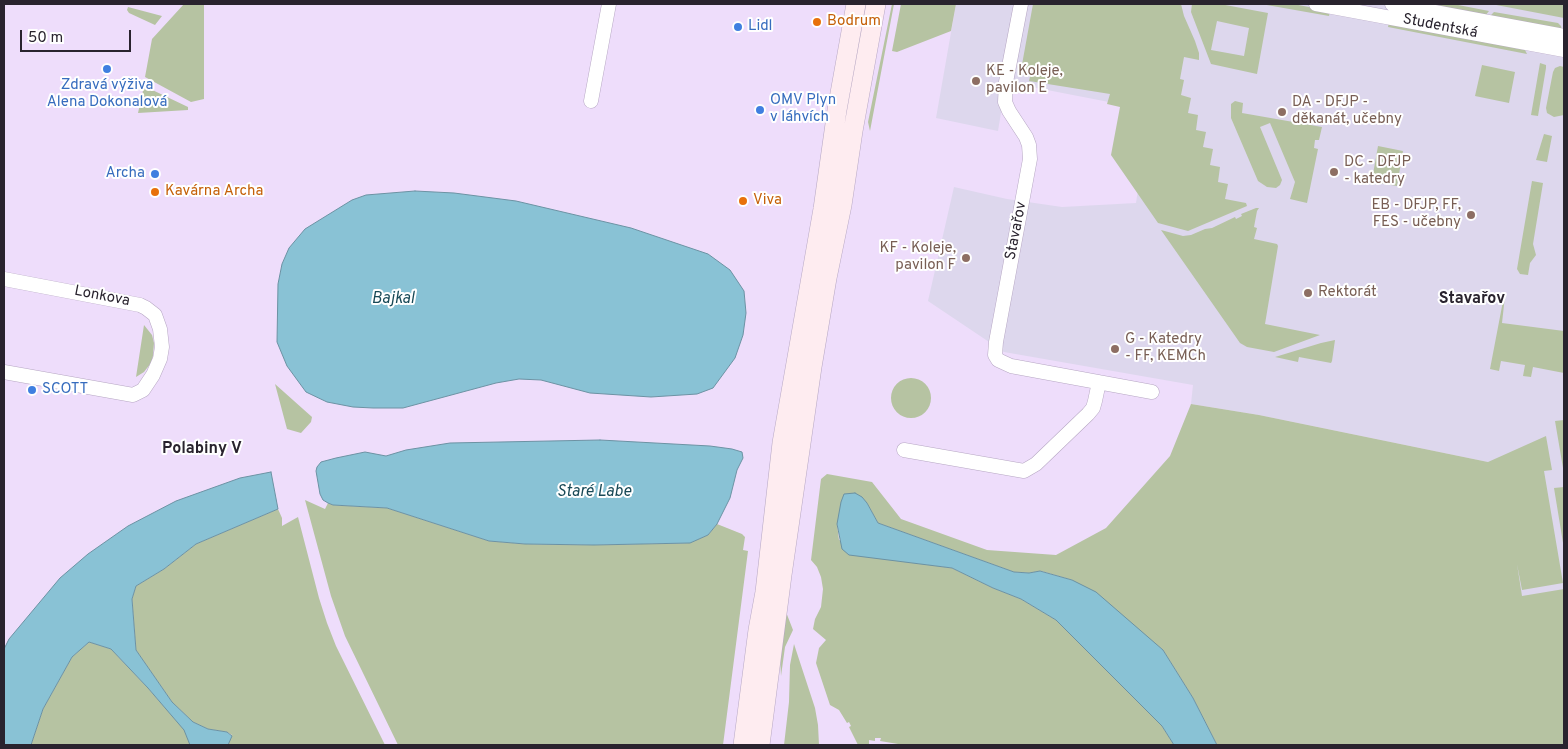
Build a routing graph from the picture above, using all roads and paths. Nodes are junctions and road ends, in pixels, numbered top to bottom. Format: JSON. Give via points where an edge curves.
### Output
{"nodes":[{"id":1,"x":609,"y":4,"type":"edge"},
{"id":2,"x":856,"y":4,"type":"edge"},
{"id":3,"x":876,"y":4,"type":"edge"},
{"id":4,"x":1021,"y":4,"type":"edge"},
{"id":5,"x":1316,"y":4,"type":"edge"},
{"id":6,"x":1392,"y":4,"type":"edge"},
{"id":7,"x":1564,"y":36,"type":"edge"},
{"id":8,"x":1564,"y":50,"type":"edge"},
{"id":9,"x":591,"y":101,"type":"dead end"},
{"id":10,"x":4,"y":279,"type":"edge"},
{"id":11,"x":4,"y":372,"type":"edge"},
{"id":12,"x":1099,"y":382,"type":"junction"},
{"id":13,"x":1152,"y":392,"type":"dead end"},
{"id":14,"x":904,"y":450,"type":"dead end"},
{"id":15,"x":743,"y":745,"type":"edge"},
{"id":16,"x":760,"y":745,"type":"edge"}],
"edges":[{"from":1,"to":9,"type":"street"},
{"from":2,"to":15,"type":"main road","via":[[782,443]]},
{"from":3,"to":16,"type":"main road","via":[[812,367]]},
{"from":4,"to":12,"type":"street","name":"Stavařov","via":[[1005,102],[1026,137],[1030,159],[995,355],[1011,366]]},
{"from":5,"to":8,"type":"street","name":"Studentská"},
{"from":6,"to":7,"type":"street","name":"Studentská"},
{"from":10,"to":11,"type":"street","name":"Lonkova","via":[[140,305],[155,315],[162,347],[153,374],[143,390],[133,395]]},
{"from":12,"to":13,"type":"street","name":"Stavařov"},
{"from":12,"to":14,"type":"street","via":[[1093,408],[1088,414],[1024,472]]}]}
